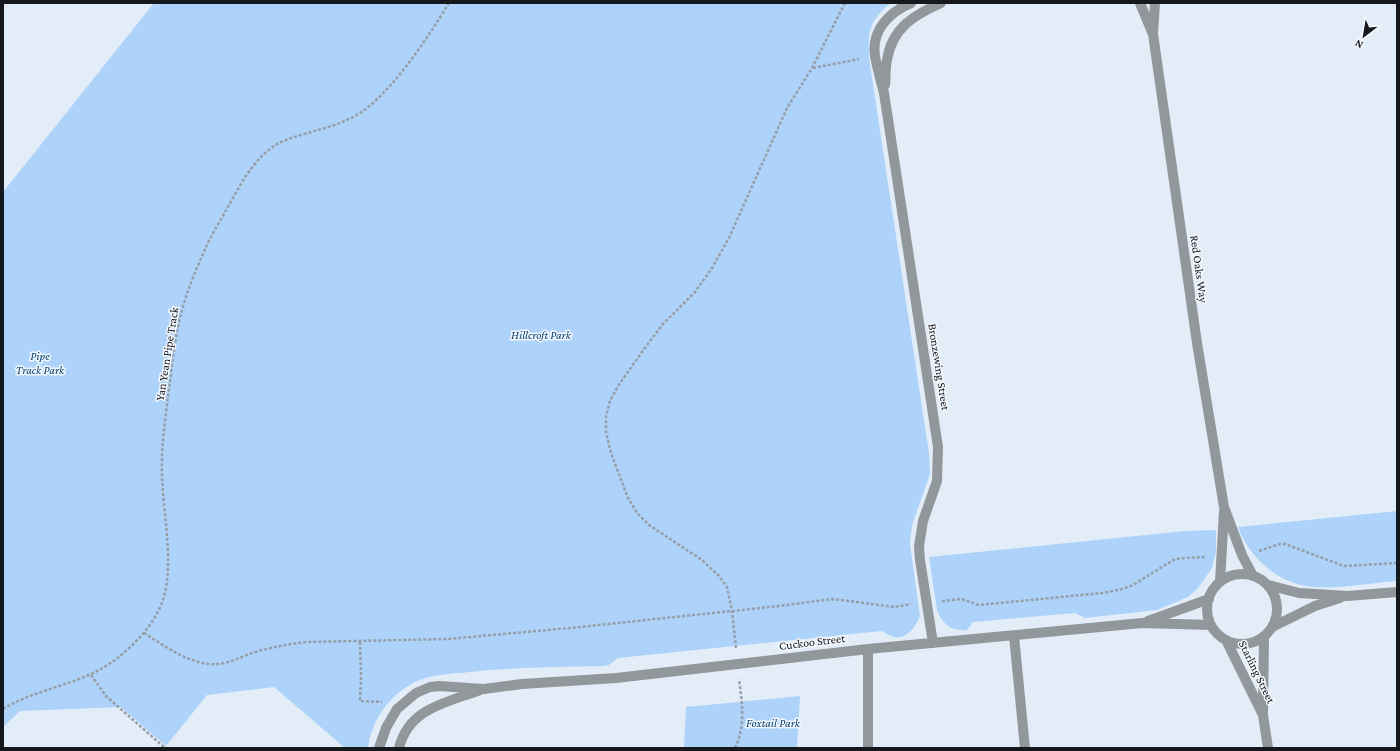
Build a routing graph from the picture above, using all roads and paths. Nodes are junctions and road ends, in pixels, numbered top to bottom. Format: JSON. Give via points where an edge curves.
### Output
{"nodes":[{"id":1,"x":449,"y":3,"type":"edge"},
{"id":2,"x":845,"y":3,"type":"edge"},
{"id":3,"x":911,"y":3,"type":"edge"},
{"id":4,"x":941,"y":3,"type":"edge"},
{"id":5,"x":1140,"y":3,"type":"edge"},
{"id":6,"x":1155,"y":3,"type":"edge"},
{"id":7,"x":1153,"y":34,"type":"junction"},
{"id":8,"x":875,"y":55,"type":"junction"},
{"id":9,"x":812,"y":68,"type":"junction"},
{"id":10,"x":884,"y":93,"type":"junction"},
{"id":11,"x":1224,"y":507,"type":"junction"},
{"id":12,"x":1242,"y":555,"type":"junction"},
{"id":13,"x":1222,"y":557,"type":"junction"},
{"id":14,"x":1397,"y":563,"type":"edge"},
{"id":15,"x":1253,"y":576,"type":"junction"},
{"id":16,"x":1220,"y":582,"type":"junction"},
{"id":17,"x":1268,"y":585,"type":"junction"},
{"id":18,"x":1397,"y":592,"type":"edge"},
{"id":19,"x":1348,"y":596,"type":"junction"},
{"id":20,"x":1209,"y":599,"type":"junction"},
{"id":21,"x":927,"y":602,"type":"junction"},
{"id":22,"x":732,"y":611,"type":"junction"},
{"id":23,"x":1142,"y":623,"type":"junction"},
{"id":24,"x":1211,"y":625,"type":"junction"},
{"id":25,"x":1272,"y":627,"type":"junction"},
{"id":26,"x":144,"y":633,"type":"junction"},
{"id":27,"x":1014,"y":636,"type":"junction"},
{"id":28,"x":1264,"y":636,"type":"junction"},
{"id":29,"x":1226,"y":640,"type":"junction"},
{"id":30,"x":360,"y":642,"type":"junction"},
{"id":31,"x":933,"y":643,"type":"junction"},
{"id":32,"x":868,"y":649,"type":"junction"},
{"id":33,"x":738,"y":664,"type":"junction"},
{"id":34,"x":91,"y":675,"type":"junction"},
{"id":35,"x":484,"y":689,"type":"junction"},
{"id":36,"x":3,"y":709,"type":"edge"},
{"id":37,"x":397,"y":709,"type":"junction"},
{"id":38,"x":1263,"y":715,"type":"junction"},
{"id":39,"x":165,"y":748,"type":"edge"},
{"id":40,"x":379,"y":748,"type":"edge"},
{"id":41,"x":399,"y":748,"type":"edge"},
{"id":42,"x":735,"y":748,"type":"edge"},
{"id":43,"x":868,"y":748,"type":"edge"},
{"id":44,"x":1025,"y":748,"type":"edge"},
{"id":45,"x":1268,"y":748,"type":"edge"}],
"edges":[{"from":1,"to":26,"type":"path","name":"Yan Yean Pipe Track","via":[[409,61],[366,109],[345,121],[283,141],[268,150],[238,188],[208,242],[188,290],[176,340],[162,454],[168,569],[164,595],[156,615]]},
{"from":2,"to":9,"type":"path"},
{"from":3,"to":8,"type":"street","name":"Bronzewing Street","via":[[888,17],[880,28],[876,38]]},
{"from":4,"to":10,"type":"street","name":"Bronzewing Street","via":[[921,12],[899,30],[891,44],[887,59]]},
{"from":5,"to":7,"type":"street","name":"Red Oaks Way"},
{"from":6,"to":7,"type":"street","name":"Red Oaks Way"},
{"from":7,"to":11,"type":"street","name":"Red Oaks Way","via":[[1197,343]]},
{"from":8,"to":9,"type":"path"},
{"from":8,"to":10,"type":"street","name":"Bronzewing Street"},
{"from":9,"to":22,"type":"path","via":[[787,108],[729,238],[712,268],[695,292],[663,324],[647,345],[618,386],[606,416],[606,432],[611,453],[636,513],[649,525],[702,560],[719,576],[727,587]]},
{"from":10,"to":21,"type":"street","name":"Bronzewing Street","via":[[938,447],[937,481],[923,521],[919,546]]},
{"from":11,"to":12,"type":"street","name":"Red Oaks Way"},
{"from":11,"to":13,"type":"street","name":"Red Oaks Way"},
{"from":12,"to":14,"type":"path","via":[[1285,544],[1344,566]]},
{"from":12,"to":15,"type":"street","name":"Red Oaks Way"},
{"from":13,"to":16,"type":"street","name":"Red Oaks Way"},
{"from":13,"to":21,"type":"path","via":[[1175,559],[1133,585],[1102,593],[979,605],[961,599]]},
{"from":15,"to":16,"type":"street","via":[[1230,576]]},
{"from":15,"to":17,"type":"street"},
{"from":16,"to":20,"type":"street"},
{"from":17,"to":19,"type":"street","via":[[1299,593]]},
{"from":17,"to":25,"type":"street","via":[[1277,606]]},
{"from":18,"to":19,"type":"street"},
{"from":19,"to":25,"type":"street","via":[[1315,606]]},
{"from":20,"to":23,"type":"street","name":"Cuckoo Street"},
{"from":20,"to":24,"type":"street","via":[[1208,617]]},
{"from":21,"to":22,"type":"path","via":[[895,606],[833,599]]},
{"from":21,"to":31,"type":"street","name":"Bronzewing Street"},
{"from":22,"to":30,"type":"path","via":[[456,638]]},
{"from":22,"to":33,"type":"path"},
{"from":23,"to":24,"type":"street","name":"Cuckoo Street"},
{"from":23,"to":27,"type":"street","name":"Cuckoo Street"},
{"from":24,"to":29,"type":"street"},
{"from":25,"to":28,"type":"street"},
{"from":26,"to":30,"type":"path","via":[[188,658],[208,664],[222,664],[288,644]]},
{"from":26,"to":34,"type":"path","name":"Yan Yean Pipe Track","via":[[117,659]]},
{"from":27,"to":31,"type":"street","name":"Cuckoo Street"},
{"from":27,"to":44,"type":"street"},
{"from":28,"to":29,"type":"street","via":[[1246,644]]},
{"from":28,"to":38,"type":"street","name":"Starling Street"},
{"from":29,"to":38,"type":"street","name":"Starling Street"},
{"from":30,"to":37,"type":"path","via":[[360,701],[385,703]]},
{"from":31,"to":32,"type":"street","name":"Cuckoo Street"},
{"from":32,"to":33,"type":"street","name":"Cuckoo Street"},
{"from":32,"to":43,"type":"street"},
{"from":33,"to":35,"type":"street","name":"Cuckoo Street"},
{"from":33,"to":42,"type":"path","via":[[742,727]]},
{"from":34,"to":36,"type":"path","name":"Yan Yean Pipe Track","via":[[27,697]]},
{"from":34,"to":39,"type":"path","via":[[106,696]]},
{"from":35,"to":37,"type":"street","name":"Cuckoo Street","via":[[430,687],[416,693]]},
{"from":35,"to":41,"type":"street","name":"Cuckoo Street","via":[[420,714],[404,732]]},
{"from":37,"to":40,"type":"street","name":"Cuckoo Street","via":[[386,728]]},
{"from":38,"to":45,"type":"street","name":"Starling Street"}]}
